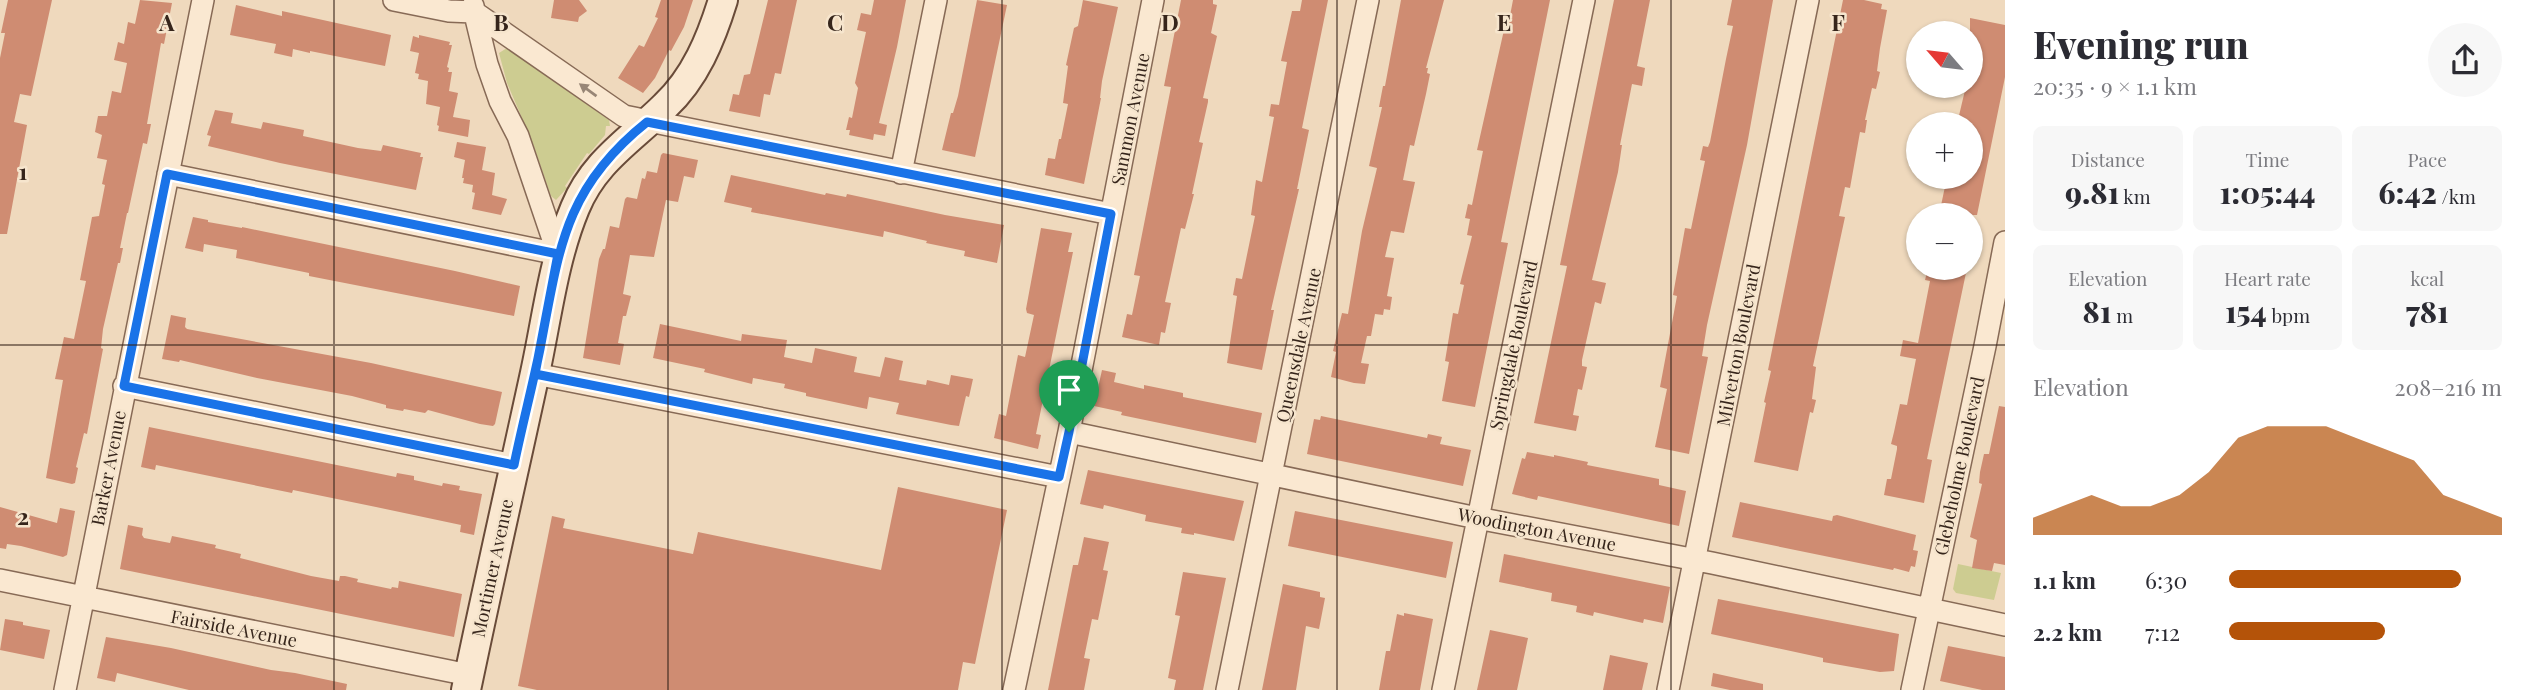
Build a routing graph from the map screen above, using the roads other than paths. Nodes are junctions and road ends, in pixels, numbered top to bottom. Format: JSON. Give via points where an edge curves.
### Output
{"nodes":[{"id":1,"x":203,"y":0,"type":"edge"},
{"id":2,"x":394,"y":0,"type":"edge"},
{"id":3,"x":723,"y":0,"type":"edge"},
{"id":4,"x":936,"y":0,"type":"edge"},
{"id":5,"x":1153,"y":0,"type":"edge"},
{"id":6,"x":1368,"y":0,"type":"edge"},
{"id":7,"x":1584,"y":0,"type":"edge"},
{"id":8,"x":1808,"y":0,"type":"edge"},
{"id":9,"x":473,"y":6,"type":"edge"},
{"id":10,"x":647,"y":122,"type":"junction"},
{"id":11,"x":901,"y":173,"type":"junction"},
{"id":12,"x":167,"y":174,"type":"junction"},
{"id":13,"x":1111,"y":214,"type":"junction"},
{"id":14,"x":2005,"y":242,"type":"edge"},
{"id":15,"x":558,"y":254,"type":"junction"},
{"id":16,"x":535,"y":374,"type":"junction"},
{"id":17,"x":124,"y":386,"type":"junction"},
{"id":18,"x":1069,"y":432,"type":"junction"},
{"id":19,"x":514,"y":465,"type":"junction"},
{"id":20,"x":1271,"y":476,"type":"junction"},
{"id":21,"x":1059,"y":477,"type":"junction"},
{"id":22,"x":1477,"y":518,"type":"junction"},
{"id":23,"x":1695,"y":559,"type":"junction"},
{"id":24,"x":0,"y":580,"type":"edge"},
{"id":25,"x":83,"y":597,"type":"junction"},
{"id":26,"x":1929,"y":610,"type":"junction"},
{"id":27,"x":2005,"y":625,"type":"edge"},
{"id":28,"x":467,"y":682,"type":"edge"},
{"id":29,"x":65,"y":690,"type":"edge"},
{"id":30,"x":1014,"y":690,"type":"edge"},
{"id":31,"x":1227,"y":690,"type":"edge"},
{"id":32,"x":1443,"y":690,"type":"edge"},
{"id":33,"x":1668,"y":690,"type":"edge"},
{"id":34,"x":1912,"y":690,"type":"edge"}],
"edges":[{"from":1,"to":12,"type":"street","name":"Barker Avenue"},
{"from":2,"to":9,"type":"street","via":[[449,11]]},
{"from":3,"to":10,"type":"street","name":"Mortimer Avenue","via":[[697,64],[679,91]]},
{"from":4,"to":11,"type":"street"},
{"from":5,"to":13,"type":"street","name":"Sammon Avenue"},
{"from":6,"to":20,"type":"street","name":"Queensdale Avenue"},
{"from":7,"to":22,"type":"street","name":"Springdale Boulevard"},
{"from":8,"to":23,"type":"street","name":"Milverton Boulevard"},
{"from":10,"to":9,"type":"street","one_way":true,"via":[[624,116]]},
{"from":9,"to":15,"type":"street","via":[[486,64],[518,136]]},
{"from":10,"to":11,"type":"street"},
{"from":10,"to":15,"type":"street","name":"Mortimer Avenue","via":[[611,154],[586,187]]},
{"from":11,"to":13,"type":"street"},
{"from":12,"to":15,"type":"street"},
{"from":12,"to":17,"type":"street","name":"Barker Avenue"},
{"from":13,"to":18,"type":"street","name":"Sammon Avenue"},
{"from":14,"to":26,"type":"street","name":"Glebeholme Boulevard"},
{"from":15,"to":16,"type":"street","name":"Mortimer Avenue"},
{"from":16,"to":19,"type":"street","name":"Mortimer Avenue"},
{"from":16,"to":21,"type":"street"},
{"from":17,"to":19,"type":"street"},
{"from":17,"to":25,"type":"street","name":"Barker Avenue"},
{"from":18,"to":20,"type":"street","name":"Woodington Avenue"},
{"from":18,"to":21,"type":"street","name":"Sammon Avenue"},
{"from":19,"to":28,"type":"street","name":"Mortimer Avenue"},
{"from":20,"to":22,"type":"street","name":"Woodington Avenue"},
{"from":20,"to":31,"type":"street","name":"Queensdale Avenue"},
{"from":21,"to":30,"type":"street","name":"Sammon Avenue"},
{"from":22,"to":23,"type":"street","name":"Woodington Avenue"},
{"from":22,"to":32,"type":"street","name":"Springdale Boulevard"},
{"from":23,"to":26,"type":"street","name":"Woodington Avenue"},
{"from":23,"to":33,"type":"street","name":"Milverton Boulevard"},
{"from":24,"to":25,"type":"street","name":"Fairside Avenue"},
{"from":25,"to":28,"type":"street","name":"Fairside Avenue"},
{"from":25,"to":29,"type":"street","name":"Barker Avenue"},
{"from":26,"to":27,"type":"street","name":"Woodington Avenue"},
{"from":26,"to":34,"type":"street","name":"Glebeholme Boulevard"}]}
